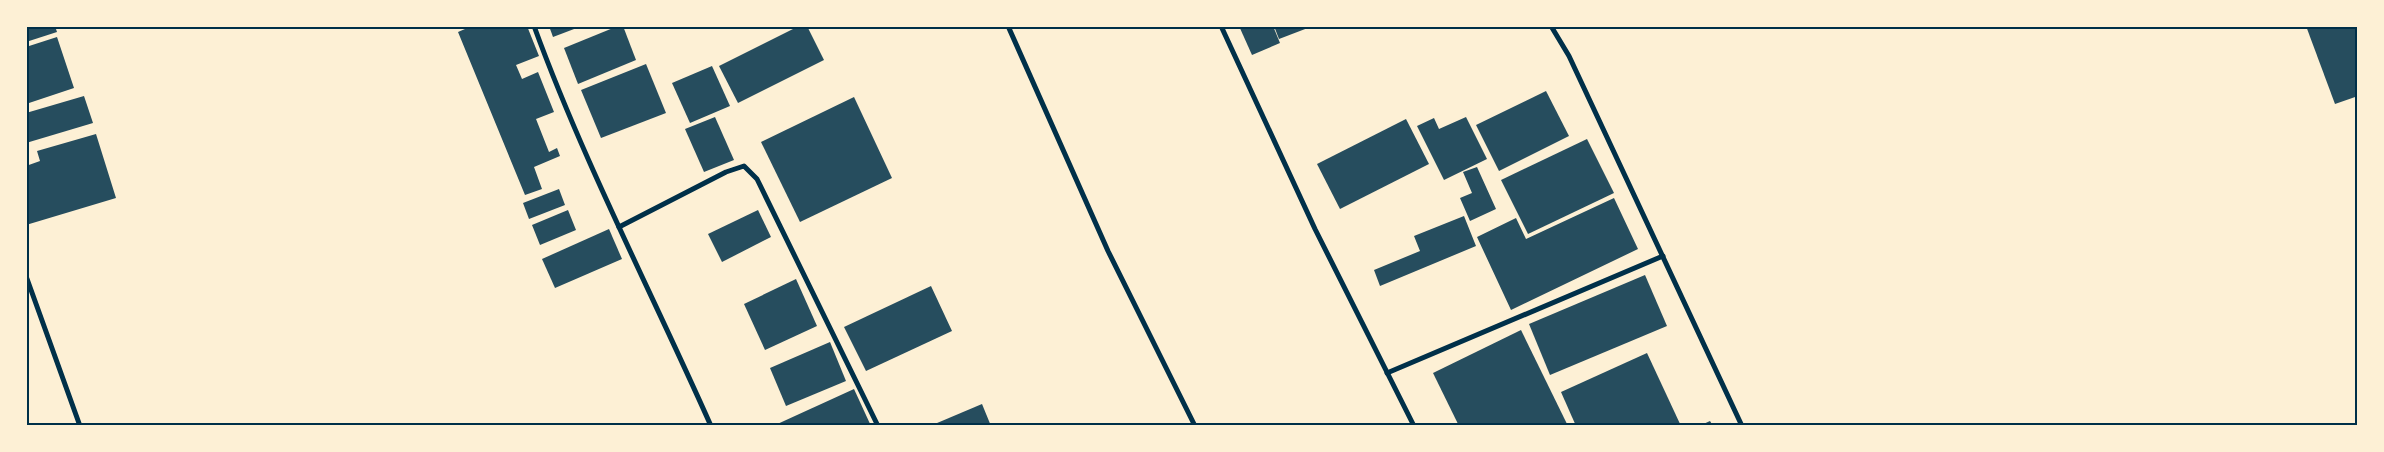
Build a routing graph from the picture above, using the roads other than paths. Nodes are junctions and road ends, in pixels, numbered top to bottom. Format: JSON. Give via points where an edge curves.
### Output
{"nodes":[{"id":1,"x":534,"y":26,"type":"edge"},
{"id":2,"x":1008,"y":26,"type":"edge"},
{"id":3,"x":1221,"y":26,"type":"edge"},
{"id":4,"x":1552,"y":26,"type":"edge"},
{"id":5,"x":618,"y":227,"type":"junction"},
{"id":6,"x":1663,"y":256,"type":"junction"},
{"id":7,"x":26,"y":276,"type":"edge"},
{"id":8,"x":1387,"y":373,"type":"junction"},
{"id":9,"x":80,"y":426,"type":"edge"},
{"id":10,"x":711,"y":426,"type":"edge"},
{"id":11,"x":878,"y":426,"type":"edge"},
{"id":12,"x":1196,"y":426,"type":"edge"},
{"id":13,"x":1414,"y":426,"type":"edge"},
{"id":14,"x":1742,"y":426,"type":"edge"}],
"edges":[{"from":1,"to":5,"type":"street"},
{"from":2,"to":12,"type":"street","via":[[1108,251]]},
{"from":3,"to":8,"type":"street","via":[[1315,229]]},
{"from":4,"to":6,"type":"street"},
{"from":5,"to":10,"type":"street"},
{"from":5,"to":11,"type":"street","via":[[744,166],[757,179]]},
{"from":6,"to":8,"type":"street"},
{"from":6,"to":14,"type":"street"},
{"from":7,"to":9,"type":"street"},
{"from":8,"to":13,"type":"street"}]}
